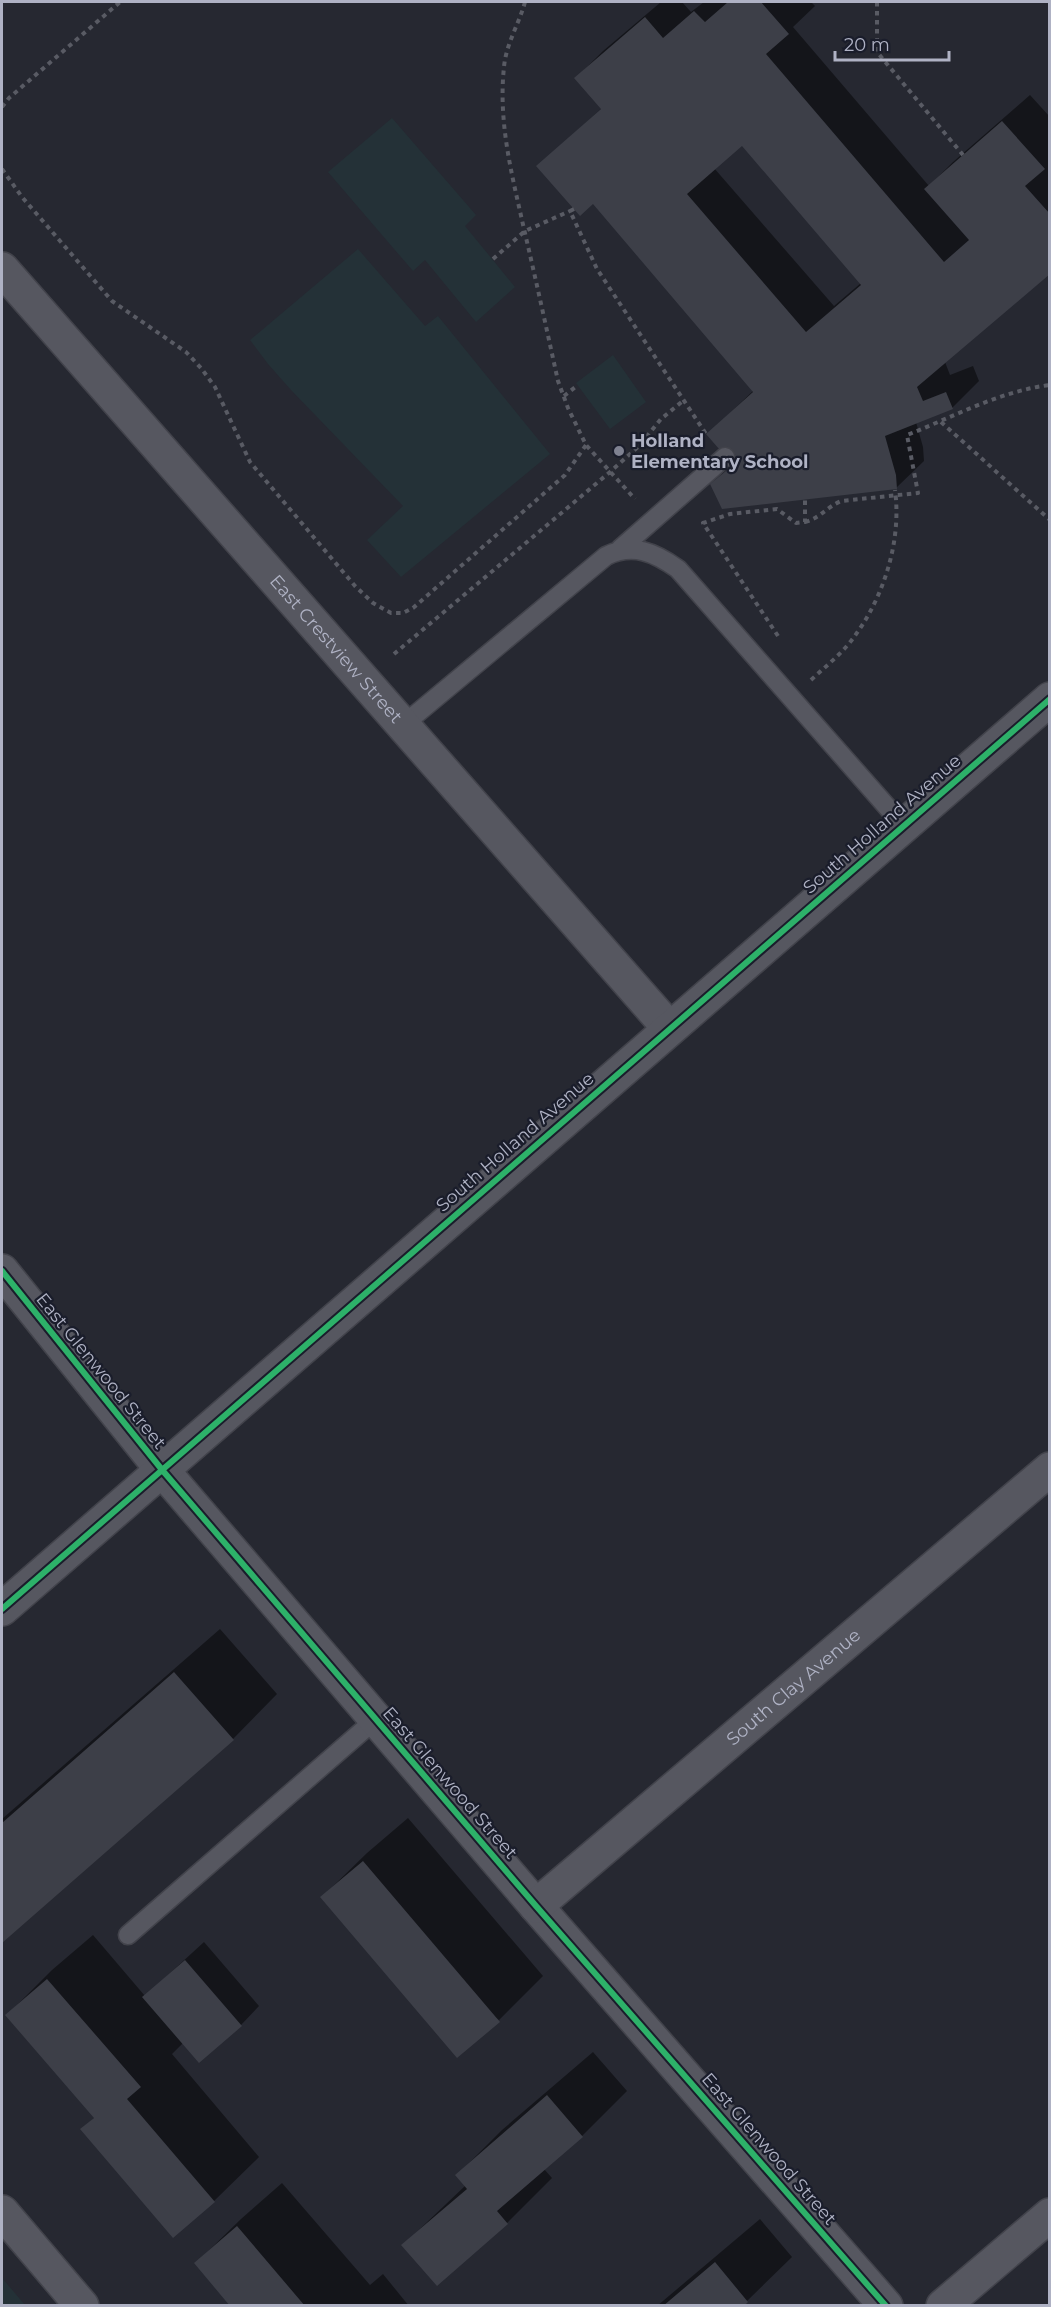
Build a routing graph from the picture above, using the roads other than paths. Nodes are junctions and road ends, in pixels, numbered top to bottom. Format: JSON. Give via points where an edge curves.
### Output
{"nodes":[{"id":1,"x":2,"y":269,"type":"edge"},
{"id":2,"x":725,"y":457,"type":"dead end"},
{"id":3,"x":620,"y":549,"type":"junction"},
{"id":4,"x":1050,"y":699,"type":"edge"},
{"id":5,"x":403,"y":725,"type":"junction"},
{"id":6,"x":903,"y":825,"type":"junction"},
{"id":7,"x":669,"y":1028,"type":"junction"},
{"id":8,"x":2,"y":1271,"type":"edge"},
{"id":9,"x":1050,"y":1468,"type":"edge"},
{"id":10,"x":163,"y":1470,"type":"junction"},
{"id":11,"x":2,"y":1609,"type":"edge"},
{"id":12,"x":376,"y":1719,"type":"junction"},
{"id":13,"x":536,"y":1906,"type":"junction"},
{"id":14,"x":128,"y":1935,"type":"dead end"},
{"id":15,"x":2,"y":2212,"type":"edge"},
{"id":16,"x":1050,"y":2215,"type":"edge"},
{"id":17,"x":82,"y":2306,"type":"edge"},
{"id":18,"x":886,"y":2306,"type":"edge"},
{"id":19,"x":943,"y":2306,"type":"edge"}],
"edges":[{"from":1,"to":5,"type":"street","name":"East Crestview Street"},
{"from":2,"to":3,"type":"lane"},
{"from":3,"to":5,"type":"lane","via":[[606,556]]},
{"from":3,"to":6,"type":"lane","via":[[661,557],[678,569]]},
{"from":4,"to":6,"type":"street","name":"South Holland Avenue"},
{"from":5,"to":7,"type":"street","name":"East Crestview Street"},
{"from":6,"to":7,"type":"street","name":"South Holland Avenue"},
{"from":7,"to":10,"type":"street","name":"South Holland Avenue"},
{"from":8,"to":10,"type":"street","name":"East Glenwood Street"},
{"from":9,"to":13,"type":"street","name":"South Clay Avenue"},
{"from":10,"to":11,"type":"street","name":"South Holland Avenue"},
{"from":10,"to":12,"type":"street","name":"East Glenwood Street"},
{"from":12,"to":13,"type":"street","name":"East Glenwood Street"},
{"from":12,"to":14,"type":"lane"},
{"from":13,"to":18,"type":"street","name":"East Glenwood Street"},
{"from":15,"to":17,"type":"street"},
{"from":16,"to":19,"type":"street"}]}
